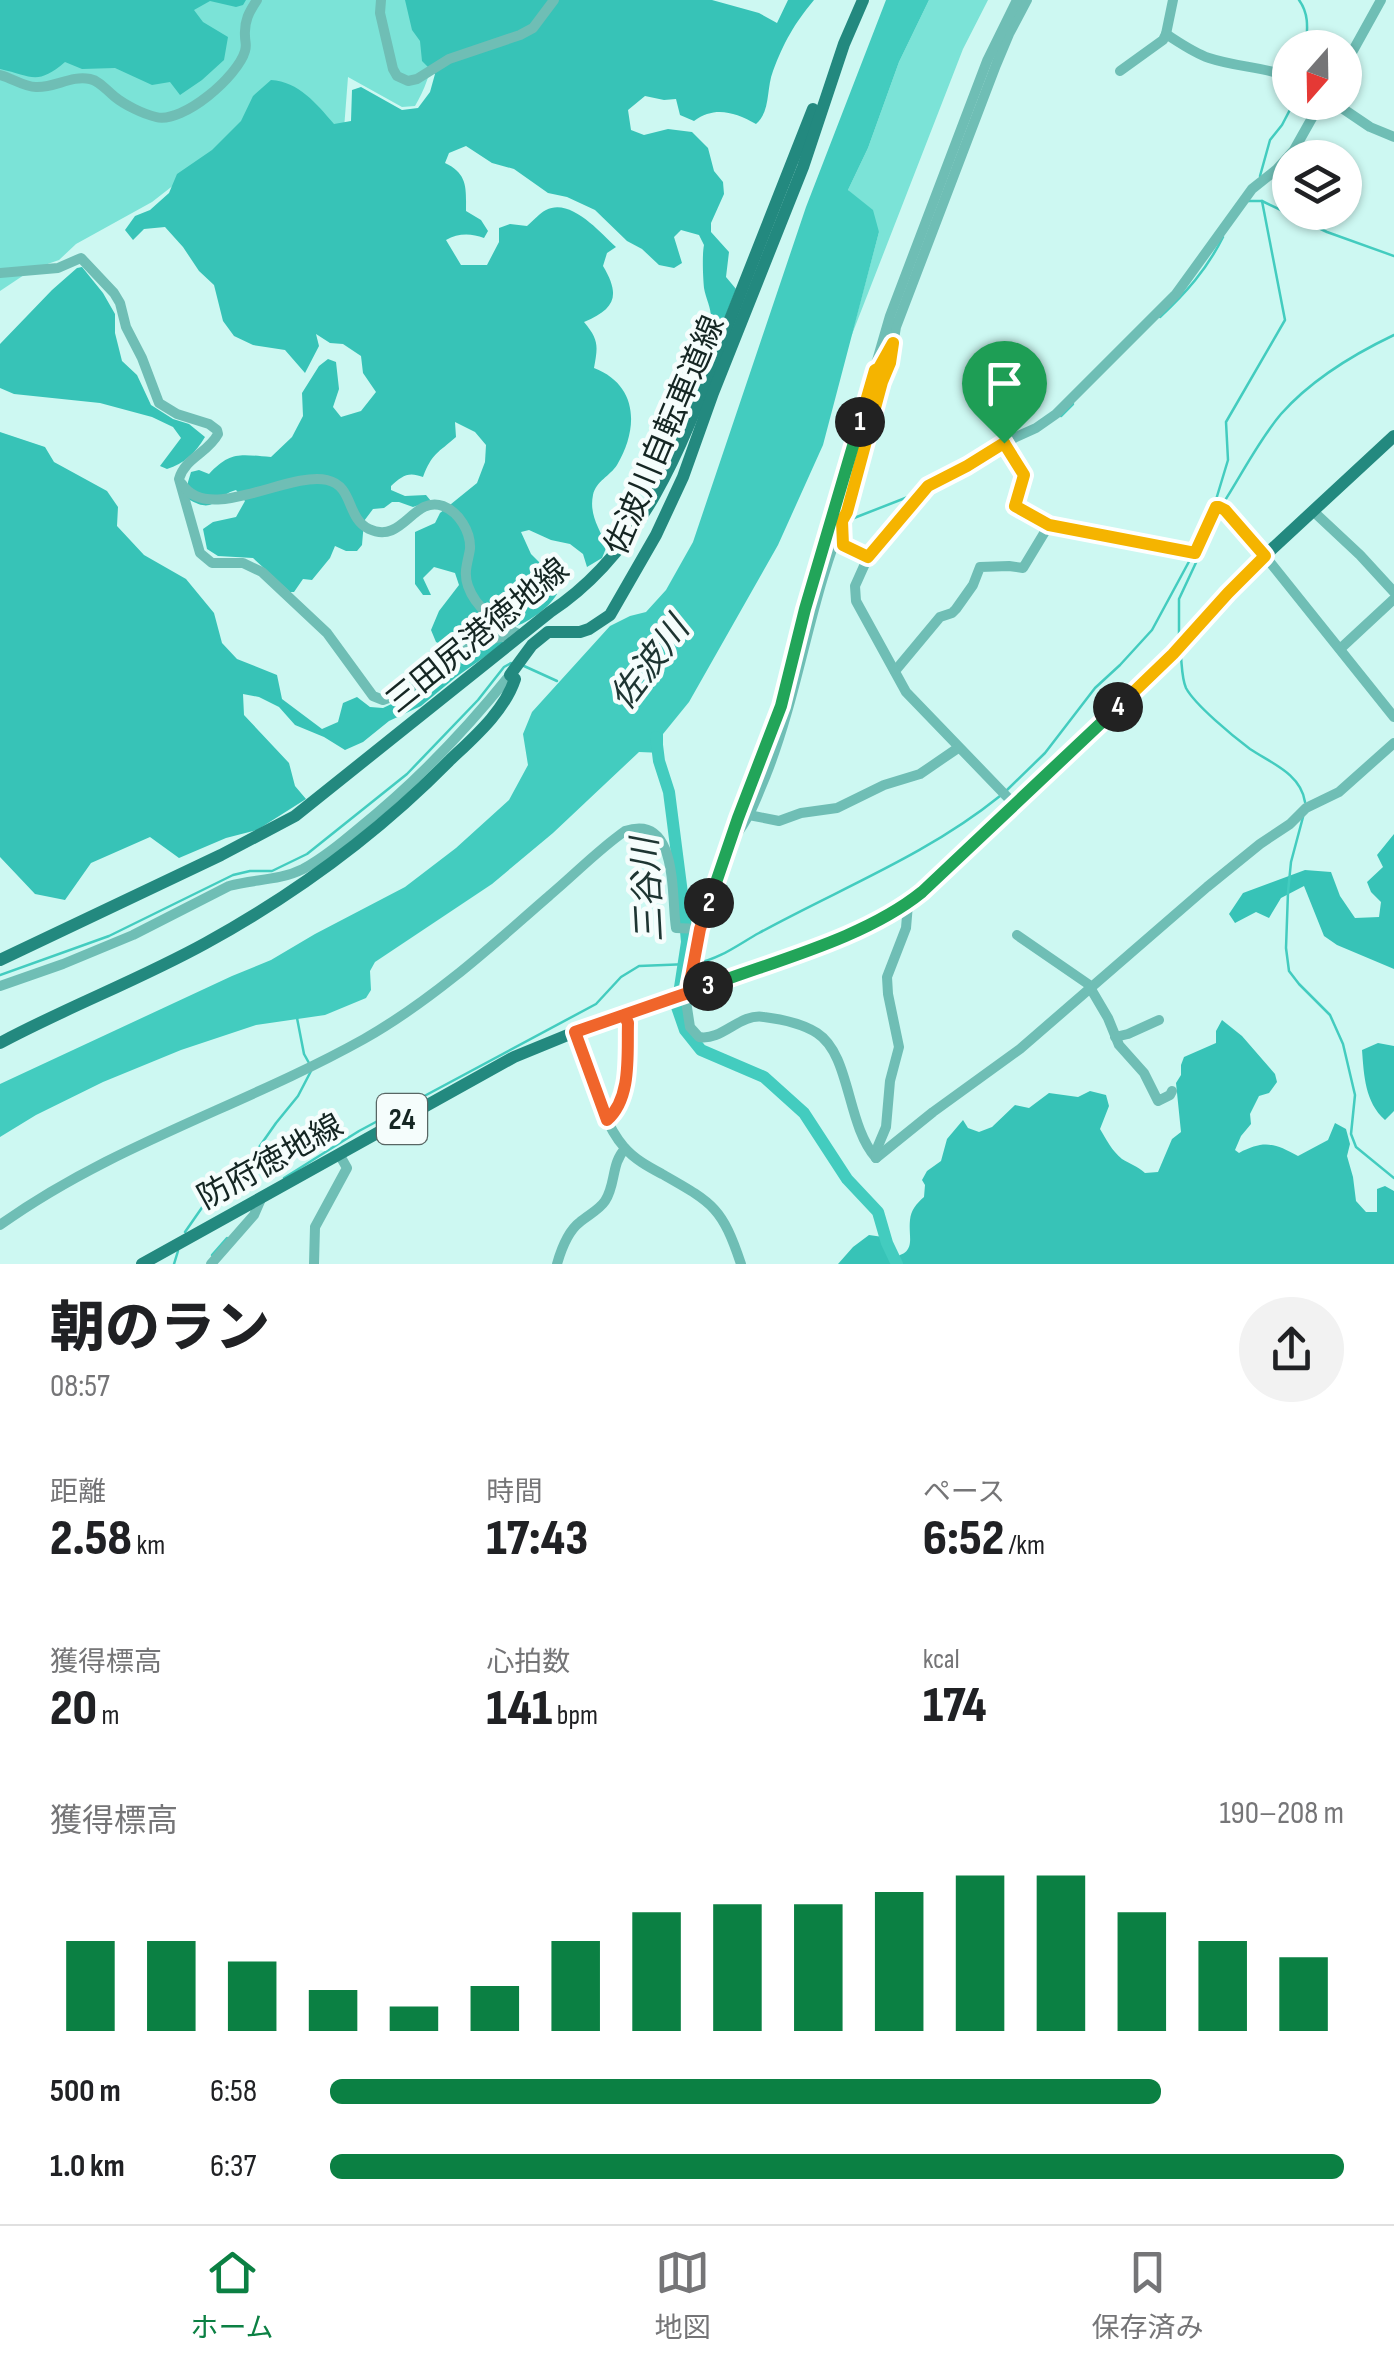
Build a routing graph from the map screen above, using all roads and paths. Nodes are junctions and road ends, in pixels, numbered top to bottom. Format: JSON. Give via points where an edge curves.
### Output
{"nodes":[{"id":1,"x":256,"y":0,"type":"edge"},
{"id":2,"x":381,"y":0,"type":"edge"},
{"id":3,"x":554,"y":0,"type":"edge"},
{"id":4,"x":859,"y":0,"type":"edge"},
{"id":5,"x":1017,"y":0,"type":"edge"},
{"id":6,"x":1027,"y":0,"type":"edge"},
{"id":7,"x":1172,"y":0,"type":"edge"},
{"id":8,"x":1381,"y":0,"type":"edge"},
{"id":9,"x":1166,"y":34,"type":"junction"},
{"id":10,"x":1362,"y":34,"type":"edge"},
{"id":11,"x":1120,"y":72,"type":"dead end"},
{"id":12,"x":1272,"y":72,"type":"edge"},
{"id":13,"x":0,"y":75,"type":"edge"},
{"id":14,"x":1311,"y":120,"type":"edge"},
{"id":15,"x":1359,"y":120,"type":"edge"},
{"id":16,"x":816,"y":124,"type":"junction"},
{"id":17,"x":1394,"y":137,"type":"edge"},
{"id":18,"x":802,"y":142,"type":"junction"},
{"id":19,"x":803,"y":167,"type":"junction"},
{"id":20,"x":0,"y":274,"type":"edge"},
{"id":21,"x":730,"y":338,"type":"junction"},
{"id":22,"x":893,"y":343,"type":"junction"},
{"id":23,"x":875,"y":370,"type":"junction"},
{"id":24,"x":1394,"y":436,"type":"edge"},
{"id":25,"x":1005,"y":446,"type":"junction"},
{"id":26,"x":179,"y":479,"type":"junction"},
{"id":27,"x":843,"y":483,"type":"junction"},
{"id":28,"x":1313,"y":511,"type":"junction"},
{"id":29,"x":842,"y":521,"type":"junction"},
{"id":30,"x":1049,"y":525,"type":"junction"},
{"id":31,"x":1265,"y":556,"type":"junction"},
{"id":32,"x":868,"y":557,"type":"junction"},
{"id":33,"x":1394,"y":595,"type":"edge"},
{"id":34,"x":516,"y":637,"type":"junction"},
{"id":35,"x":1340,"y":649,"type":"junction"},
{"id":36,"x":524,"y":656,"type":"junction"},
{"id":37,"x":895,"y":671,"type":"junction"},
{"id":38,"x":511,"y":672,"type":"junction"},
{"id":39,"x":1394,"y":717,"type":"edge"},
{"id":40,"x":1394,"y":743,"type":"edge"},
{"id":41,"x":958,"y":748,"type":"junction"},
{"id":42,"x":1015,"y":805,"type":"junction"},
{"id":43,"x":750,"y":815,"type":"junction"},
{"id":44,"x":730,"y":839,"type":"junction"},
{"id":45,"x":908,"y":904,"type":"junction"},
{"id":46,"x":691,"y":928,"type":"junction"},
{"id":47,"x":1017,"y":936,"type":"dead end"},
{"id":48,"x":0,"y":960,"type":"edge"},
{"id":49,"x":0,"y":986,"type":"edge"},
{"id":50,"x":1091,"y":988,"type":"junction"},
{"id":51,"x":681,"y":995,"type":"junction"},
{"id":52,"x":624,"y":1015,"type":"junction"},
{"id":53,"x":1160,"y":1020,"type":"dead end"},
{"id":54,"x":575,"y":1032,"type":"junction"},
{"id":55,"x":1115,"y":1037,"type":"junction"},
{"id":56,"x":0,"y":1043,"type":"edge"},
{"id":57,"x":1172,"y":1091,"type":"dead end"},
{"id":58,"x":607,"y":1120,"type":"junction"},
{"id":59,"x":625,"y":1149,"type":"junction"},
{"id":60,"x":340,"y":1154,"type":"junction"},
{"id":61,"x":876,"y":1158,"type":"junction"},
{"id":62,"x":261,"y":1199,"type":"junction"},
{"id":63,"x":0,"y":1226,"type":"edge"},
{"id":64,"x":142,"y":1264,"type":"edge"},
{"id":65,"x":211,"y":1264,"type":"edge"},
{"id":66,"x":314,"y":1264,"type":"edge"},
{"id":67,"x":557,"y":1264,"type":"edge"},
{"id":68,"x":741,"y":1264,"type":"edge"}],
"edges":[{"from":1,"to":13,"type":"street","via":[[246,19],[244,54],[233,71],[170,118],[122,102],[94,80],[34,87]]},
{"from":2,"to":3,"type":"street","via":[[393,69],[408,82],[448,59],[520,35]]},
{"from":4,"to":16,"type":"main road","name":"佐波川自転車道線"},
{"from":4,"to":18,"type":"main road","name":"三田尻港徳地線"},
{"from":5,"to":23,"type":"street","via":[[980,78]]},
{"from":6,"to":22,"type":"street","via":[[1008,34]]},
{"from":7,"to":9,"type":"street"},
{"from":8,"to":10,"type":"street"},
{"from":9,"to":11,"type":"street"},
{"from":9,"to":12,"type":"street","via":[[1212,59]]},
{"from":14,"to":25,"type":"street","via":[[1294,150],[1252,188],[1176,294],[1056,414]]},
{"from":15,"to":17,"type":"street"},
{"from":16,"to":18,"type":"street"},
{"from":16,"to":19,"type":"main road","name":"佐波川自転車道線"},
{"from":18,"to":19,"type":"street"},
{"from":18,"to":21,"type":"main road","name":"三田尻港徳地線"},
{"from":19,"to":21,"type":"main road","name":"佐波川自転車道線"},
{"from":20,"to":26,"type":"street","via":[[65,267],[80,258],[114,293],[159,403],[217,430]]},
{"from":21,"to":34,"type":"main road","name":"三田尻港徳地線","via":[[650,505],[608,563]]},
{"from":21,"to":36,"type":"main road","name":"佐波川自転車道線","via":[[683,478],[610,615],[580,632],[548,632]]},
{"from":22,"to":23,"type":"street"},
{"from":22,"to":29,"type":"street"},
{"from":23,"to":27,"type":"street"},
{"from":24,"to":28,"type":"main road","name":"防府徳地線","number":"24"},
{"from":25,"to":30,"type":"street","via":[[1024,475],[1015,506]]},
{"from":25,"to":32,"type":"street","via":[[926,489]]},
{"from":26,"to":34,"type":"street","via":[[205,559],[262,572],[327,633],[377,699],[418,686],[474,644]]},
{"from":26,"to":34,"type":"street","via":[[187,492],[205,499],[326,480],[346,491],[355,519],[378,532],[440,504],[468,533],[468,590]]},
{"from":27,"to":29,"type":"street"},
{"from":27,"to":44,"type":"street","via":[[781,706]]},
{"from":28,"to":31,"type":"main road","name":"防府徳地線","number":"24"},
{"from":28,"to":33,"type":"street"},
{"from":29,"to":32,"type":"street","via":[[843,545]]},
{"from":29,"to":43,"type":"street","via":[[785,723]]},
{"from":30,"to":31,"type":"street","via":[[1195,553],[1219,507]]},
{"from":30,"to":37,"type":"street","via":[[1024,568],[980,567],[956,609],[940,617]]},
{"from":31,"to":35,"type":"street"},
{"from":31,"to":42,"type":"main road","name":"防府徳地線","number":"24"},
{"from":32,"to":37,"type":"street","via":[[854,594]]},
{"from":33,"to":35,"type":"street"},
{"from":34,"to":36,"type":"street"},
{"from":34,"to":48,"type":"main road","name":"三田尻港徳地線","via":[[294,816]]},
{"from":35,"to":39,"type":"street"},
{"from":36,"to":38,"type":"main road","name":"佐波川自転車道線"},
{"from":37,"to":41,"type":"street"},
{"from":38,"to":49,"type":"street","via":[[476,717],[382,810],[302,870],[229,886],[133,934]]},
{"from":38,"to":56,"type":"main road","name":"佐波川自転車道線","via":[[513,684],[472,739],[323,871],[206,943]]},
{"from":40,"to":50,"type":"street","via":[[1339,792],[1260,844]]},
{"from":41,"to":42,"type":"street"},
{"from":41,"to":43,"type":"street","via":[[920,774],[837,808],[783,820]]},
{"from":42,"to":45,"type":"main road","name":"防府徳地線","number":"24"},
{"from":43,"to":44,"type":"street"},
{"from":44,"to":46,"type":"street"},
{"from":45,"to":51,"type":"main road","name":"防府徳地線","number":"24","via":[[877,923]]},
{"from":45,"to":61,"type":"street","via":[[887,978],[899,1047]]},
{"from":46,"to":51,"type":"street"},
{"from":46,"to":63,"type":"street","via":[[676,928],[662,840],[644,829],[625,831],[461,970],[365,1038],[117,1155]]},
{"from":47,"to":50,"type":"street"},
{"from":50,"to":55,"type":"street"},
{"from":50,"to":61,"type":"street"},
{"from":51,"to":52,"type":"main road","name":"防府徳地線","number":"24"},
{"from":51,"to":61,"type":"street","via":[[699,1037],[755,1016],[818,1034],[843,1071],[857,1126]]},
{"from":52,"to":54,"type":"main road","name":"防府徳地線","number":"24"},
{"from":52,"to":58,"type":"street","via":[[624,1087]]},
{"from":53,"to":55,"type":"street"},
{"from":54,"to":58,"type":"street"},
{"from":54,"to":60,"type":"main road","name":"防府徳地線","number":"24","via":[[514,1058]]},
{"from":55,"to":57,"type":"street","via":[[1158,1101]]},
{"from":58,"to":59,"type":"street"},
{"from":59,"to":67,"type":"street","via":[[604,1202],[574,1228]]},
{"from":59,"to":68,"type":"street","via":[[712,1205]]},
{"from":60,"to":62,"type":"main road","name":"防府徳地線","number":"24"},
{"from":60,"to":66,"type":"street","via":[[347,1168],[315,1227]]},
{"from":62,"to":64,"type":"main road","name":"防府徳地線","number":"24"},
{"from":62,"to":65,"type":"street"}]}
